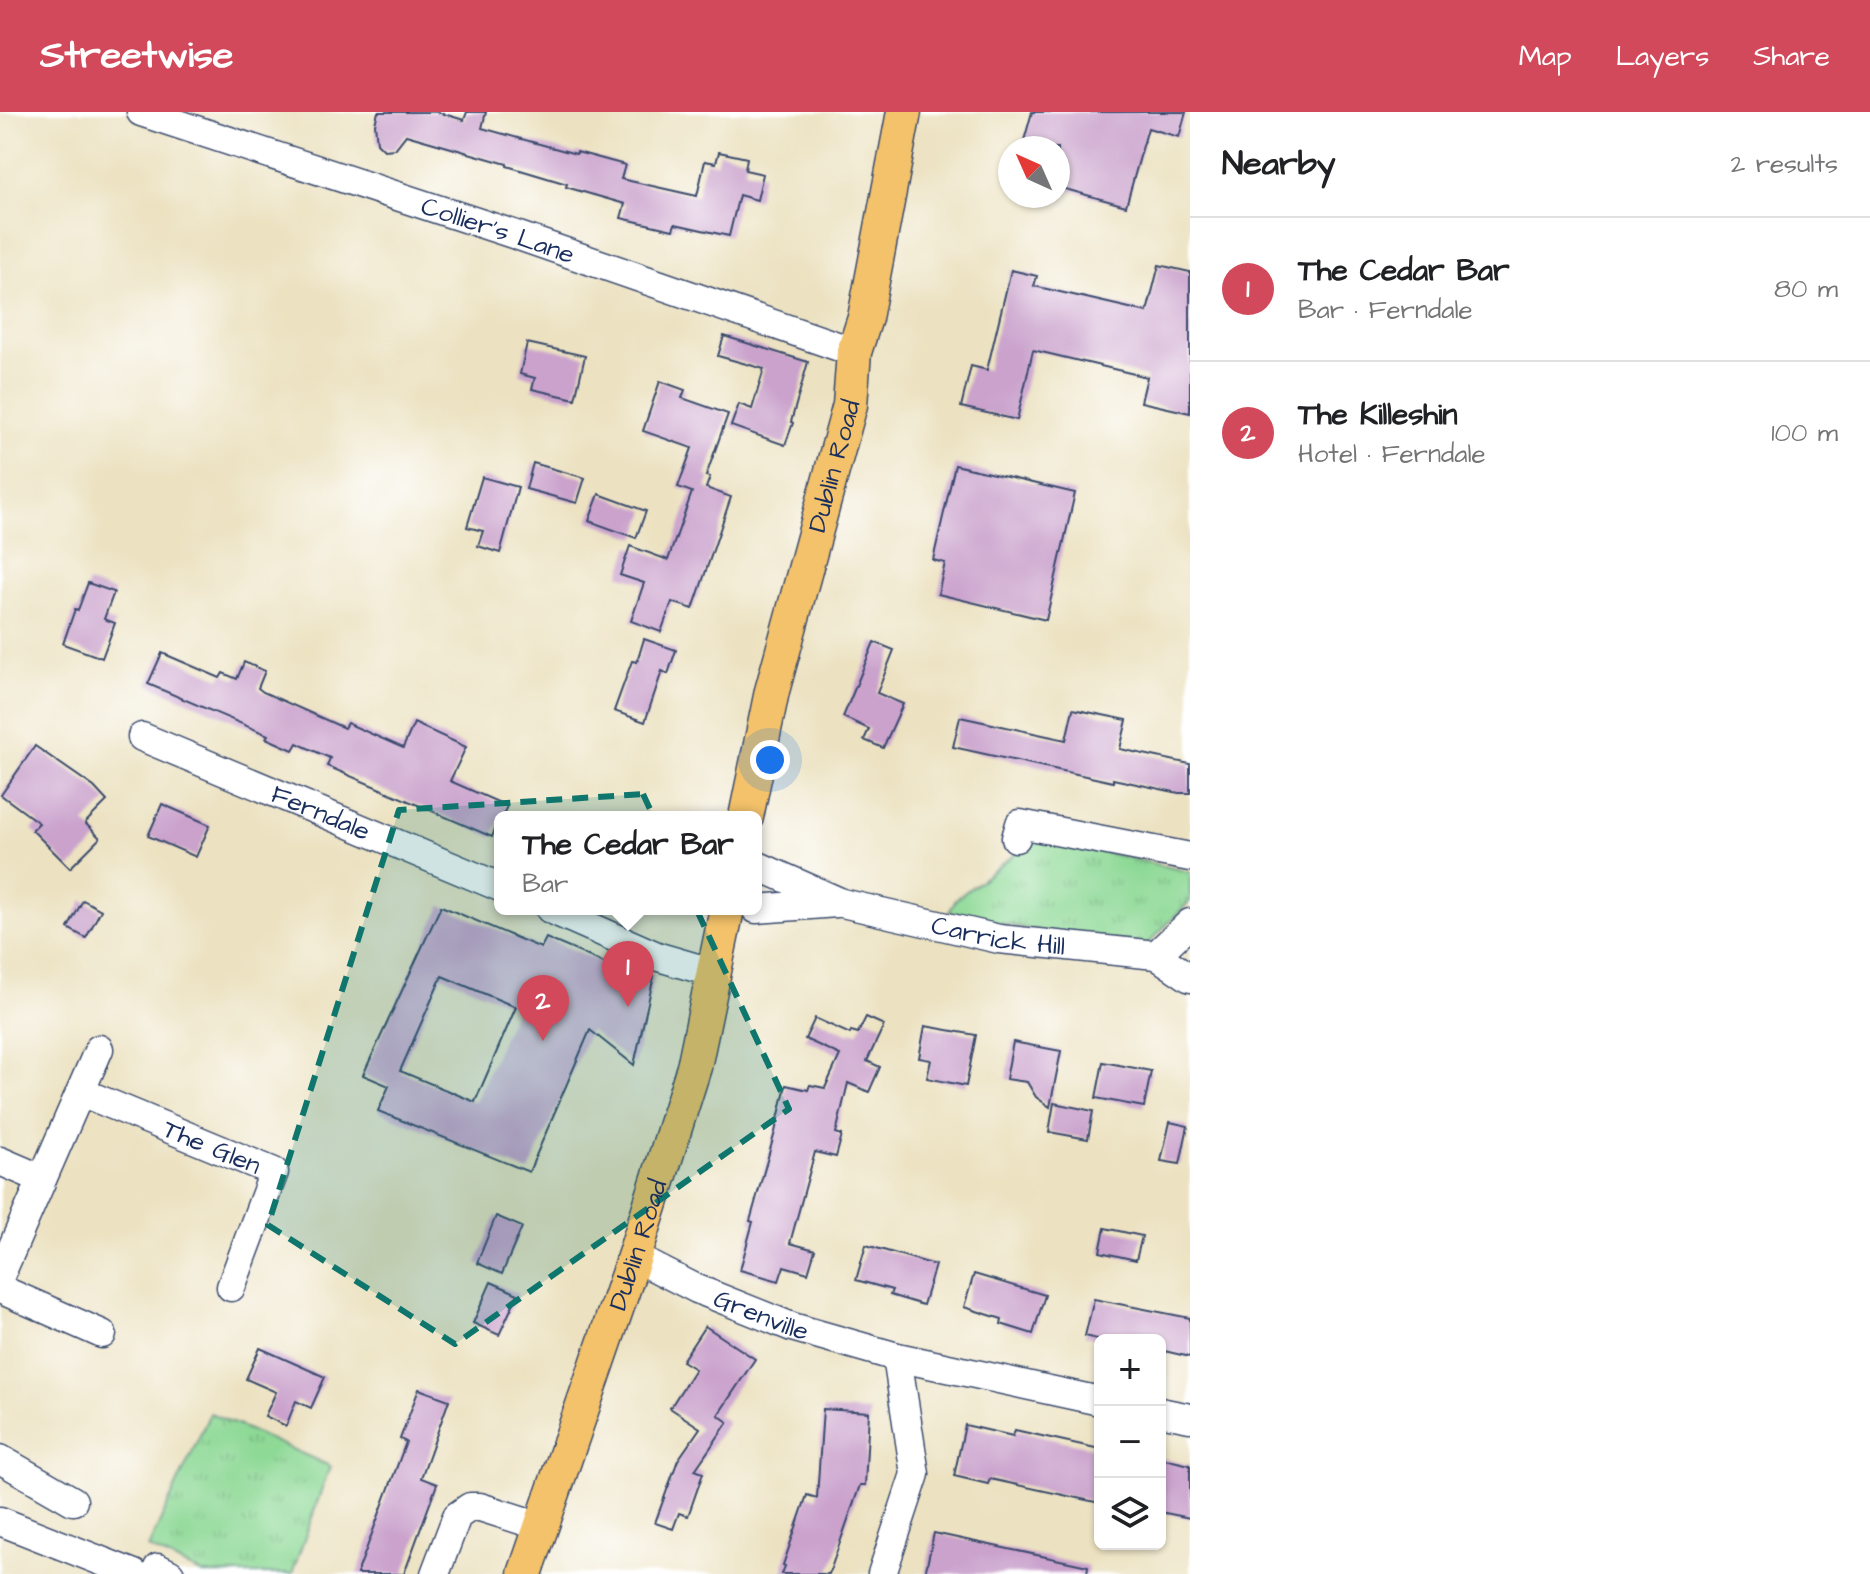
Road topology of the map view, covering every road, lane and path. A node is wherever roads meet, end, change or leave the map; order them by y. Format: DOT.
graph roads {
  1 [pos="141,112"];
  2 [pos="904,112"];
  3 [pos="854,352"];
  4 [pos="142,737"];
  5 [pos="747,811"];
  6 [pos="1016,838"];
  7 [pos="1190,857"];
  8 [pos="762,868"];
  9 [pos="494,884"];
  10 [pos="842,903"];
  11 [pos="762,909"];
  12 [pos="564,915"];
  13 [pos="739,915"];
  14 [pos="1190,923"];
  15 [pos="1156,955"];
  16 [pos="714,973"];
  17 [pos="1190,978"];
  18 [pos="99,1049"];
  19 [pos="81,1092"];
  20 [pos="0,1161"];
  21 [pos="42,1179"];
  22 [pos="634,1257"];
  23 [pos="0,1276"];
  24 [pos="231,1287"];
  25 [pos="0,1289"];
  26 [pos="102,1334"];
  27 [pos="897,1357"];
  28 [pos="1094,1400"];
  29 [pos="1166,1413"];
  30 [pos="1190,1418"];
  31 [pos="0,1459"];
  32 [pos="73,1501"];
  33 [pos="0,1521"];
  34 [pos="540,1526"];
  35 [pos="154,1572"];
  36 [pos="435,1574"];
  37 [pos="525,1574"];
  38 [pos="882,1574"];
  1 -- 3 [label="street, Collier's Lane"];
  2 -- 3 [label="main road, Dublin Road"];
  3 -- 5 [label="main road, Dublin Road"];
  4 -- 9 [label="street, Ferndale"];
  6 -- 7 [label="street"];
  8 -- 10 [label="street, Carrick Hill"];
  10 -- 11 [label="street, Carrick Hill"];
  10 -- 15 [label="street, Carrick Hill"];
  12 -- 16 [label="street"];
  13 -- 16 [label="main road, Dublin Road"];
  14 -- 15 [label="street"];
  15 -- 17 [label="street, Carrick Hill"];
  16 -- 22 [label="main road, Dublin Road"];
  18 -- 19 [label="street"];
  19 -- 21 [label="street"];
  19 -- 24 [label="street, The Glen"];
  20 -- 21 [label="street"];
  21 -- 23 [label="street"];
  22 -- 27 [label="street, Grenville"];
  22 -- 34 [label="main road, Dublin Road"];
  25 -- 26 [label="street"];
  27 -- 28 [label="street, Grenville"];
  27 -- 38 [label="street"];
  29 -- 30 [label="street"];
  31 -- 32 [label="street"];
  33 -- 35 [label="street"];
  34 -- 36 [label="street"];
  34 -- 37 [label="main road, Dublin Road"];
}
